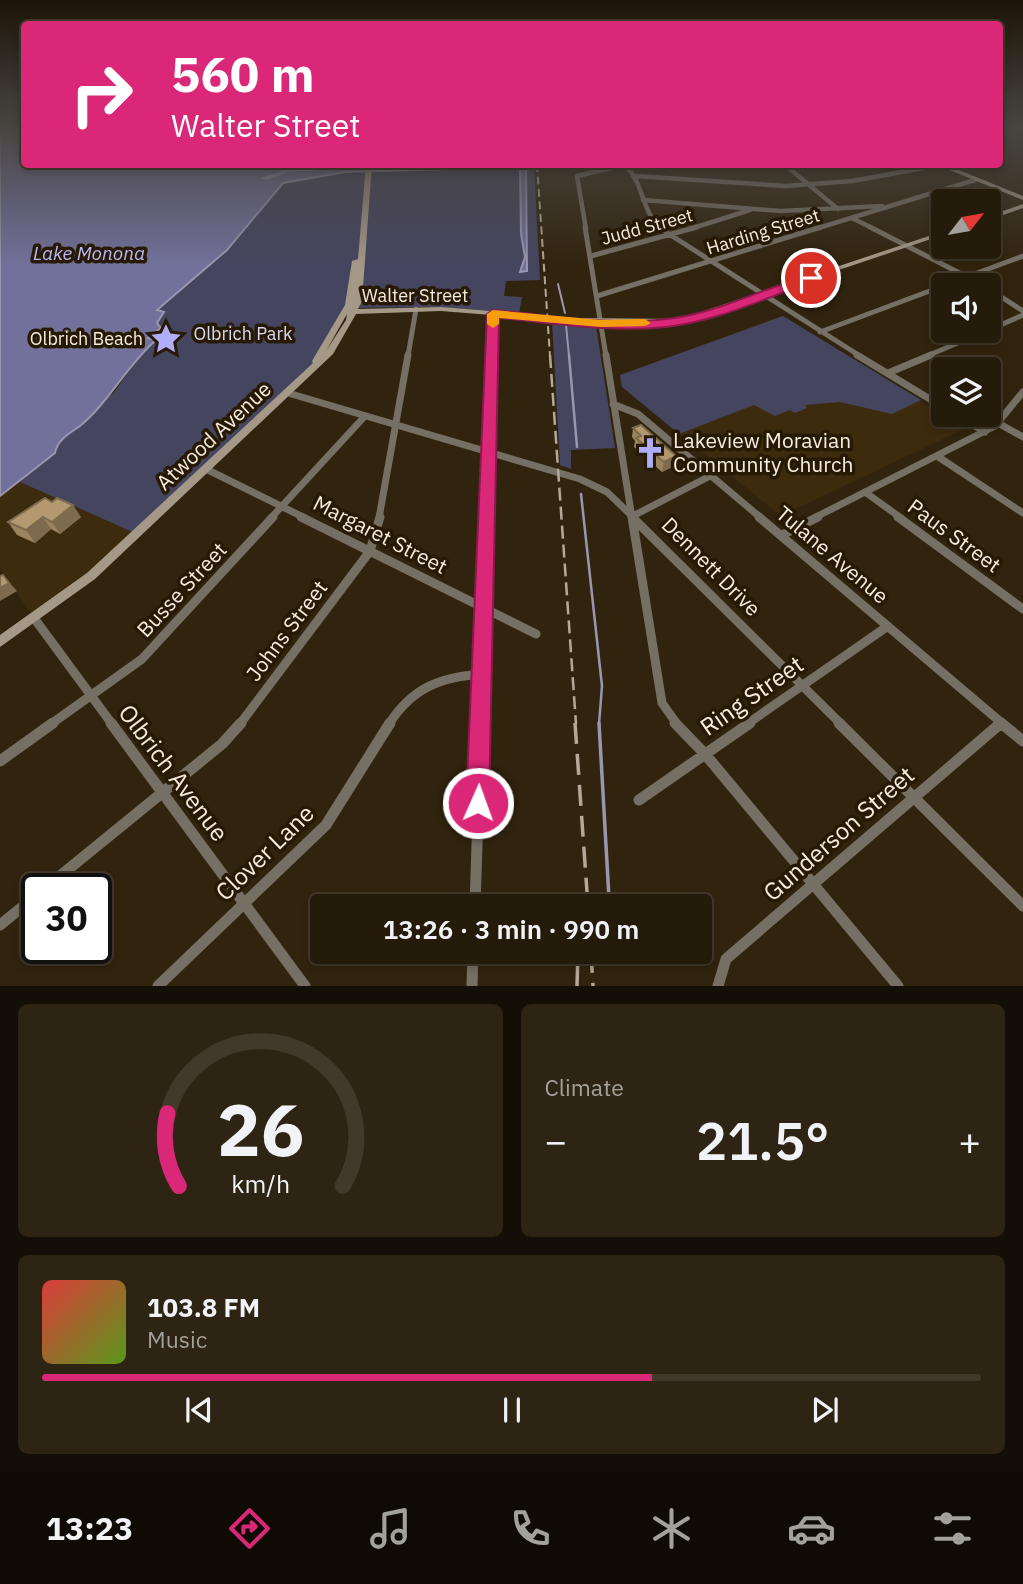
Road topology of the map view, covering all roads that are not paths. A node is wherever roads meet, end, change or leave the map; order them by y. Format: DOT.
graph roads {
  1 [pos="367,174"];
  2 [pos="579,174"];
  3 [pos="795,174"];
  4 [pos="896,174"];
  5 [pos="961,174"];
  6 [pos="636,176"];
  7 [pos="975,180"];
  8 [pos="808,185"];
  9 [pos="1023,198"];
  10 [pos="643,200"];
  11 [pos="895,206"];
  12 [pos="1023,206"];
  13 [pos="838,209"];
  14 [pos="750,210"];
  15 [pos="1001,214"];
  16 [pos="853,218"];
  17 [pos="669,235"];
  18 [pos="931,237"];
  19 [pos="905,246"];
  20 [pos="591,256"];
  21 [pos="1023,256"];
  22 [pos="710,262"];
  23 [pos="959,273"];
  24 [pos="978,273"];
  25 [pos="931,291"];
  26 [pos="761,295"];
  27 [pos="597,296"];
  28 [pos="1001,297"];
  29 [pos="416,309"];
  30 [pos="346,312"];
  31 [pos="1023,313"];
  32 [pos="493,314"];
  33 [pos="601,322"];
  34 [pos="1001,324"];
  35 [pos="820,332"];
  36 [pos="958,343"];
  37 [pos="888,373"];
  38 [pos="1023,392"];
  39 [pos="288,393"];
  40 [pos="931,400"];
  41 [pos="614,404"];
  42 [pos="365,416"];
  43 [pos="1001,418"];
  44 [pos="1001,424"];
  45 [pos="396,425"];
  46 [pos="977,427"];
  47 [pos="992,427"];
  48 [pos="985,432"];
  49 [pos="1023,437"];
  50 [pos="489,452"];
  51 [pos="937,456"];
  52 [pos="206,469"];
  53 [pos="710,476"];
  54 [pos="865,492"];
  55 [pos="283,507"];
  56 [pos="1023,513"];
  57 [pos="632,516"];
  58 [pos="782,535"];
  59 [pos="370,551"];
  60 [pos="484,607"];
  61 [pos="1023,609"];
  62 [pos="34,618"];
  63 [pos="888,626"];
  64 [pos="536,634"];
  65 [pos="0,642"];
  66 [pos="482,674"];
  67 [pos="803,686"];
  68 [pos="91,698"];
  69 [pos="1001,723"];
  70 [pos="1023,741"];
  71 [pos="705,754"];
  72 [pos="0,761"];
  73 [pos="162,793"];
  74 [pos="913,797"];
  75 [pos="639,800"];
  76 [pos="64,873"];
  77 [pos="813,884"];
  78 [pos="474,894"];
  79 [pos="243,903"];
  80 [pos="1023,906"];
  81 [pos="21,908"];
  82 [pos="0,925"];
  83 [pos="473,964"];
  84 [pos="158,985"];
  85 [pos="305,985"];
  86 [pos="472,985"];
  87 [pos="718,985"];
  88 [pos="898,985"];
  1 -- 30 [label="street, Atwood Avenue"];
  2 -- 20 [label="street"];
  3 -- 8 [label="street"];
  4 -- 8 [label="street"];
  5 -- 7 [label="street"];
  6 -- 8 [label="street"];
  6 -- 10 [label="street"];
  7 -- 9 [label="street"];
  7 -- 11 [label="street, Harding Street"];
  8 -- 13 [label="street"];
  10 -- 14 [label="street"];
  10 -- 17 [label="street"];
  11 -- 13 [label="street"];
  11 -- 16 [label="street, Harding Street"];
  12 -- 15 [label="street"];
  13 -- 14 [label="street"];
  13 -- 16 [label="street"];
  14 -- 17 [label="street, Judd Street"];
  16 -- 19 [label="street"];
  16 -- 22 [label="street, Harding Street"];
  17 -- 20 [label="street, Judd Street"];
  17 -- 22 [label="street"];
  18 -- 19 [label="street, Walter Street"];
  19 -- 23 [label="street"];
  19 -- 26 [label="street, Walter Street"];
  20 -- 27 [label="street"];
  21 -- 24 [label="street"];
  22 -- 26 [label="street"];
  22 -- 27 [label="street, Harding Street"];
  25 -- 35 [label="street"];
  26 -- 33 [label="street, Walter Street"];
  26 -- 35 [label="street"];
  27 -- 33 [label="street"];
  28 -- 31 [label="street"];
  29 -- 30 [label="street, Walter Street"];
  29 -- 32 [label="street, Walter Street"];
  29 -- 45 [label="street, Johns Street"];
  30 -- 39 [label="street, Atwood Avenue"];
  31 -- 34 [label="street"];
  32 -- 33 [label="street, Walter Street"];
  32 -- 50 [label="street"];
  33 -- 41 [label="street"];
  35 -- 37 [label="street"];
  36 -- 37 [label="street"];
  37 -- 40 [label="street"];
  38 -- 43 [label="street"];
  39 -- 42 [label="street, Dennett Drive"];
  39 -- 52 [label="street, Atwood Avenue"];
  41 -- 53 [label="street, Tulane Avenue"];
  41 -- 57 [label="street"];
  42 -- 45 [label="street, Dennett Drive"];
  42 -- 55 [label="street, Busse Street"];
  44 -- 49 [label="street"];
  45 -- 50 [label="street, Dennett Drive"];
  45 -- 59 [label="street, Johns Street"];
  46 -- 48 [label="street"];
  47 -- 48 [label="street"];
  48 -- 51 [label="street"];
  50 -- 57 [label="street, Dennett Drive"];
  50 -- 60 [label="street"];
  51 -- 54 [label="street"];
  51 -- 56 [label="street"];
  52 -- 55 [label="street, Margaret Street"];
  52 -- 62 [label="street, Atwood Avenue"];
  53 -- 57 [label="street"];
  53 -- 58 [label="street, Tulane Avenue"];
  54 -- 58 [label="street"];
  54 -- 61 [label="street, Paus Street"];
  55 -- 59 [label="street, Margaret Street"];
  55 -- 68 [label="street, Busse Street"];
  57 -- 67 [label="street, Dennett Drive"];
  57 -- 71 [label="street"];
  58 -- 63 [label="street, Tulane Avenue"];
  59 -- 60 [label="street, Margaret Street"];
  59 -- 73 [label="street, Johns Street"];
  60 -- 64 [label="street, Margaret Street"];
  60 -- 66 [label="street"];
  62 -- 65 [label="street, Atwood Avenue"];
  62 -- 68 [label="street, Olbrich Avenue"];
  63 -- 67 [label="street, Ring Street"];
  63 -- 69 [label="street, Tulane Avenue"];
  66 -- 78 [label="street"];
  66 -- 79 [label="street, Clover Lane"];
  67 -- 71 [label="street, Ring Street"];
  67 -- 74 [label="street, Dennett Drive"];
  68 -- 72 [label="street, Busse Street"];
  68 -- 73 [label="street, Olbrich Avenue"];
  69 -- 70 [label="street, Tulane Avenue"];
  69 -- 74 [label="street, Gunderson Street"];
  71 -- 75 [label="street, Ring Street"];
  71 -- 77 [label="street"];
  73 -- 76 [label="street, Johns Street"];
  73 -- 79 [label="street, Olbrich Avenue"];
  74 -- 77 [label="street, Gunderson Street"];
  74 -- 80 [label="street, Dennett Drive"];
  77 -- 87 [label="street, Gunderson Street"];
  77 -- 88 [label="street"];
  79 -- 84 [label="street, Clover Lane"];
  79 -- 85 [label="street, Olbrich Avenue"];
  81 -- 82 [label="street"];
  83 -- 86 [label="street"];
}
